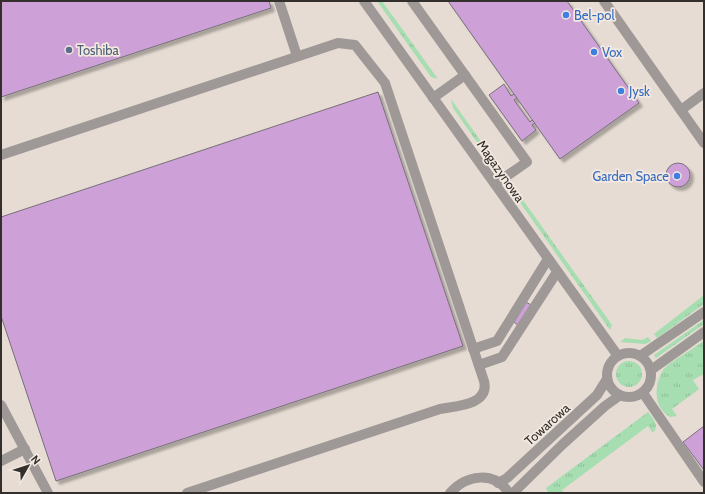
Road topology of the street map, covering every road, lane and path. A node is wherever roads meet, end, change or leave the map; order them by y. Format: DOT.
graph roads {
  1 [pos="279,1"];
  2 [pos="364,1"];
  3 [pos="412,1"];
  4 [pos="604,1"];
  5 [pos="297,56"];
  6 [pos="465,75"];
  7 [pos="704,93"];
  8 [pos="433,98"];
  9 [pos="681,110"];
  10 [pos="704,143"];
  11 [pos="1,155"];
  12 [pos="495,184"];
  13 [pos="548,259"];
  14 [pos="557,272"];
  15 [pos="704,312"];
  16 [pos="704,332"];
  17 [pos="473,349"];
  18 [pos="618,356"];
  19 [pos="640,356"];
  20 [pos="479,365"];
  21 [pos="650,370"];
  22 [pos="607,379"];
  23 [pos="643,393"];
  24 [pos="619,396"];
  25 [pos="1,405"];
  26 [pos="25,449"];
  27 [pos="1,461"];
  28 [pos="704,482"];
  29 [pos="498,483"];
  30 [pos="48,493"];
  31 [pos="187,493"];
  32 [pos="450,493"];
  33 [pos="509,493"];
  34 [pos="514,493"];
  1 -- 5 [label="street"];
  2 -- 8 [label="street, Magazynowa"];
  3 -- 6 [label="street"];
  4 -- 9 [label="street"];
  5 -- 11 [label="street"];
  5 -- 17 [label="street"];
  6 -- 8 [label="street"];
  6 -- 12 [label="street"];
  7 -- 9 [label="street"];
  8 -- 12 [label="street, Magazynowa"];
  9 -- 10 [label="street"];
  12 -- 13 [label="street, Magazynowa"];
  13 -- 14 [label="street, Magazynowa"];
  13 -- 17 [label="street"];
  14 -- 18 [label="street, Magazynowa"];
  14 -- 20 [label="street"];
  15 -- 19 [label="street"];
  16 -- 21 [label="street"];
  17 -- 20 [label="street"];
  18 -- 19 [label="street"];
  18 -- 22 [label="street"];
  19 -- 21 [label="street"];
  20 -- 31 [label="street"];
  21 -- 23 [label="street"];
  22 -- 24 [label="street"];
  22 -- 29 [label="street, Towarowa"];
  23 -- 24 [label="street"];
  23 -- 28 [label="street"];
  24 -- 34 [label="street, Towarowa"];
  25 -- 26 [label="street"];
  26 -- 27 [label="street"];
  26 -- 30 [label="street"];
  29 -- 32 [label="street"];
  29 -- 33 [label="street"];
}
